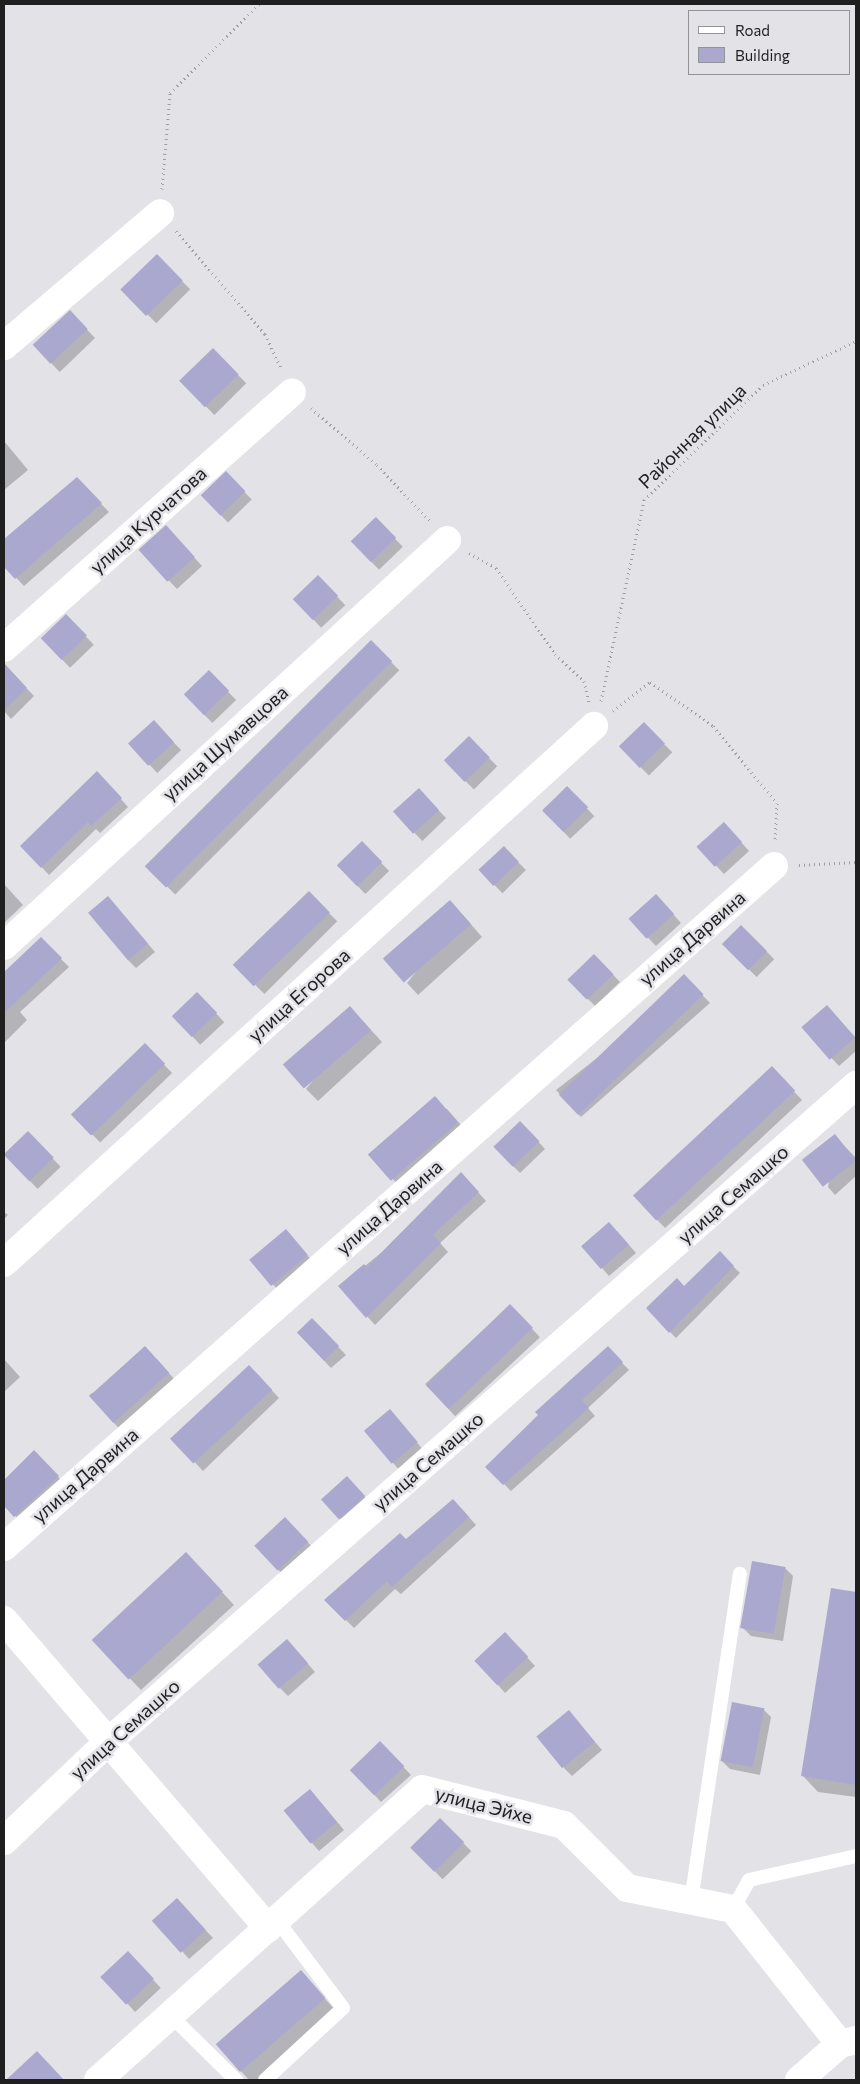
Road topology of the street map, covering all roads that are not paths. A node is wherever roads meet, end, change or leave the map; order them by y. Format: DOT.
graph roads {
  1 [pos="160,213"];
  2 [pos="4,346"];
  3 [pos="292,392"];
  4 [pos="447,540"];
  5 [pos="4,648"];
  6 [pos="594,726"];
  7 [pos="774,866"];
  8 [pos="4,946"];
  9 [pos="856,1085"];
  10 [pos="4,1263"];
  11 [pos="4,1547"];
  12 [pos="740,1574"];
  13 [pos="4,1620"];
  14 [pos="108,1742"];
  15 [pos="4,1840"];
  16 [pos="856,1856"];
  17 [pos="691,1901"];
  18 [pos="733,1909"];
  19 [pos="272,1924"];
  20 [pos="170,2015"];
  21 [pos="848,2042"];
  22 [pos="98,2080"];
  23 [pos="236,2080"];
  24 [pos="265,2080"];
  25 [pos="800,2080"];
  1 -- 2 [label="street"];
  3 -- 5 [label="street, улица Курчатова"];
  4 -- 8 [label="street, улица Шумавцова"];
  6 -- 10 [label="street, улица Егорова"];
  7 -- 11 [label="street, улица Дарвина"];
  9 -- 14 [label="street, улица Семашко"];
  12 -- 17 [label="lane"];
  13 -- 14 [label="street"];
  14 -- 15 [label="street, улица Семашко"];
  14 -- 19 [label="street"];
  16 -- 18 [label="lane"];
  17 -- 18 [label="street, улица Эйхе"];
  17 -- 19 [label="street, улица Эйхе"];
  18 -- 21 [label="street"];
  19 -- 20 [label="street, улица Эйхе"];
  19 -- 24 [label="lane"];
  20 -- 22 [label="street, улица Эйхе"];
  20 -- 23 [label="lane"];
  21 -- 25 [label="street"];
}
